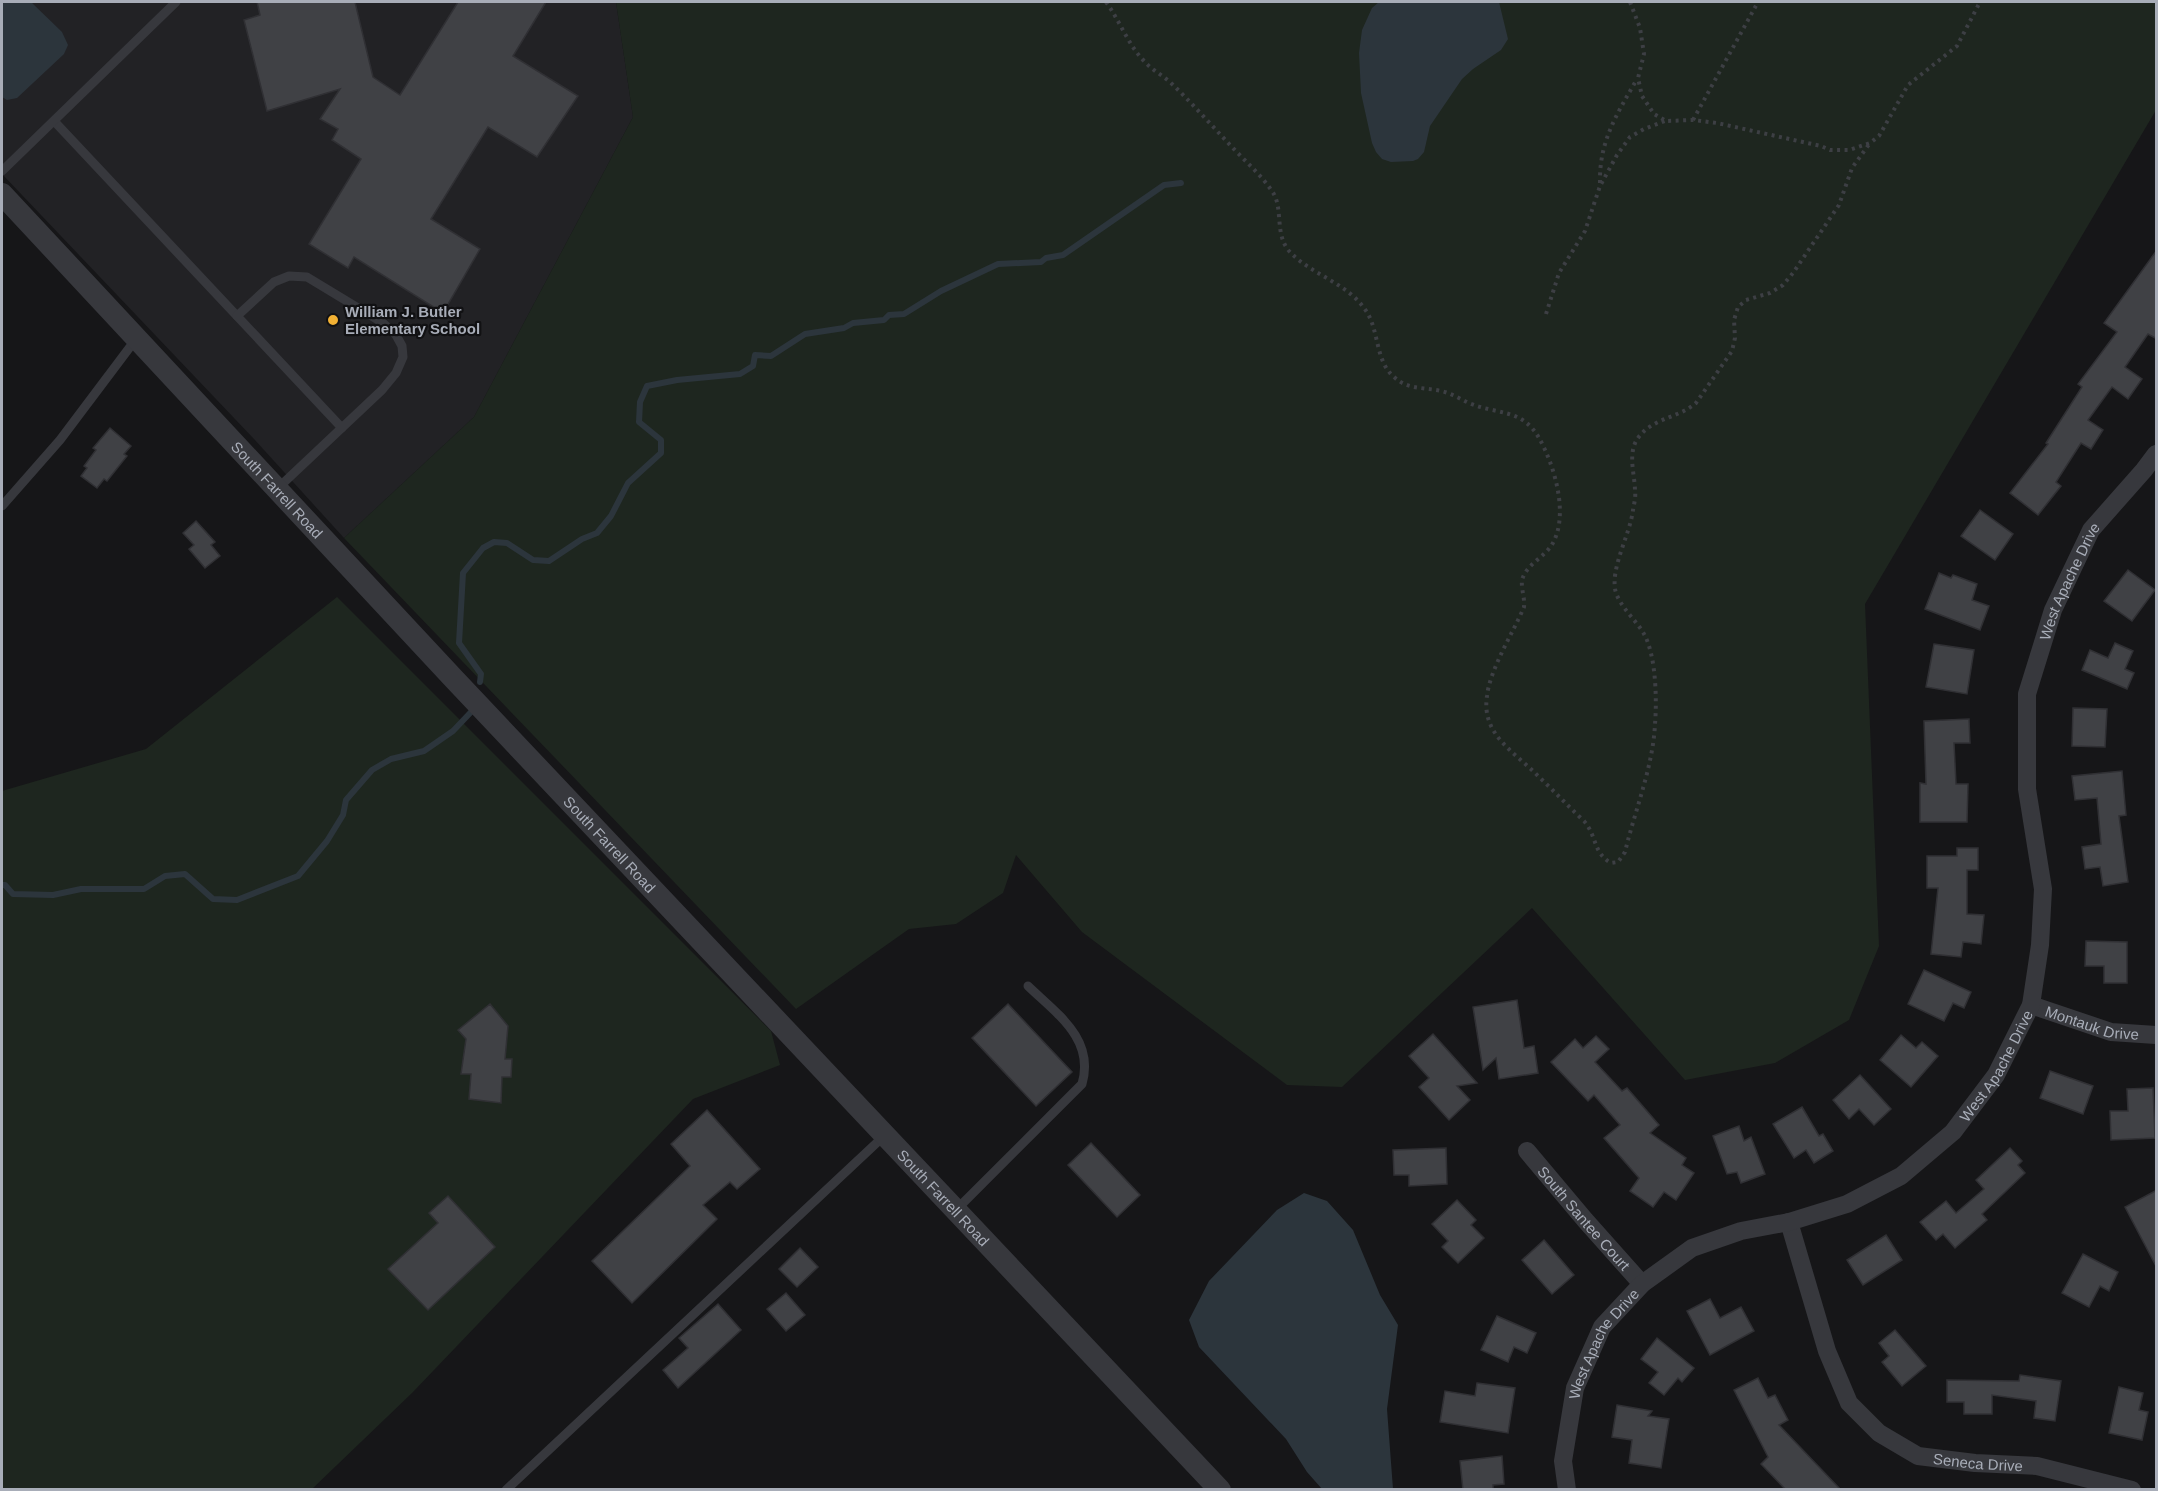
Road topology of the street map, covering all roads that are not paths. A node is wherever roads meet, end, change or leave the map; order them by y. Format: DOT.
graph roads {
  1 [pos="176,2"];
  2 [pos="54,121"];
  3 [pos="2,171"];
  4 [pos="2,194"];
  5 [pos="237,316"];
  6 [pos="136,339"];
  7 [pos="342,428"];
  8 [pos="2157,454"];
  9 [pos="276,489"];
  10 [pos="2,506"];
  11 [pos="1028,987"];
  12 [pos="2031,1005"];
  13 [pos="2157,1035"];
  14 [pos="886,1134"];
  15 [pos="1527,1151"];
  16 [pos="956,1210"];
  17 [pos="1789,1222"];
  18 [pos="1642,1284"];
  19 [pos="506,1490"];
  20 [pos="1220,1490"];
  21 [pos="1568,1490"];
  22 [pos="2132,1490"];
  1 -- 2 [label="lane"];
  2 -- 3 [label="lane"];
  2 -- 5 [label="lane"];
  4 -- 6 [label="street, South Farrell Road"];
  5 -- 7 [label="lane"];
  5 -- 7 [label="lane"];
  6 -- 9 [label="street, South Farrell Road"];
  6 -- 10 [label="lane"];
  7 -- 9 [label="lane"];
  8 -- 12 [label="street, West Apache Drive"];
  9 -- 14 [label="street, South Farrell Road"];
  11 -- 16 [label="lane"];
  12 -- 13 [label="street, Montauk Drive"];
  12 -- 17 [label="street, West Apache Drive"];
  14 -- 16 [label="street, South Farrell Road"];
  14 -- 19 [label="lane"];
  15 -- 18 [label="street, South Santee Court"];
  16 -- 20 [label="street, South Farrell Road"];
  17 -- 18 [label="street, West Apache Drive"];
  17 -- 22 [label="street, Seneca Drive"];
  18 -- 21 [label="street, West Apache Drive"];
}
